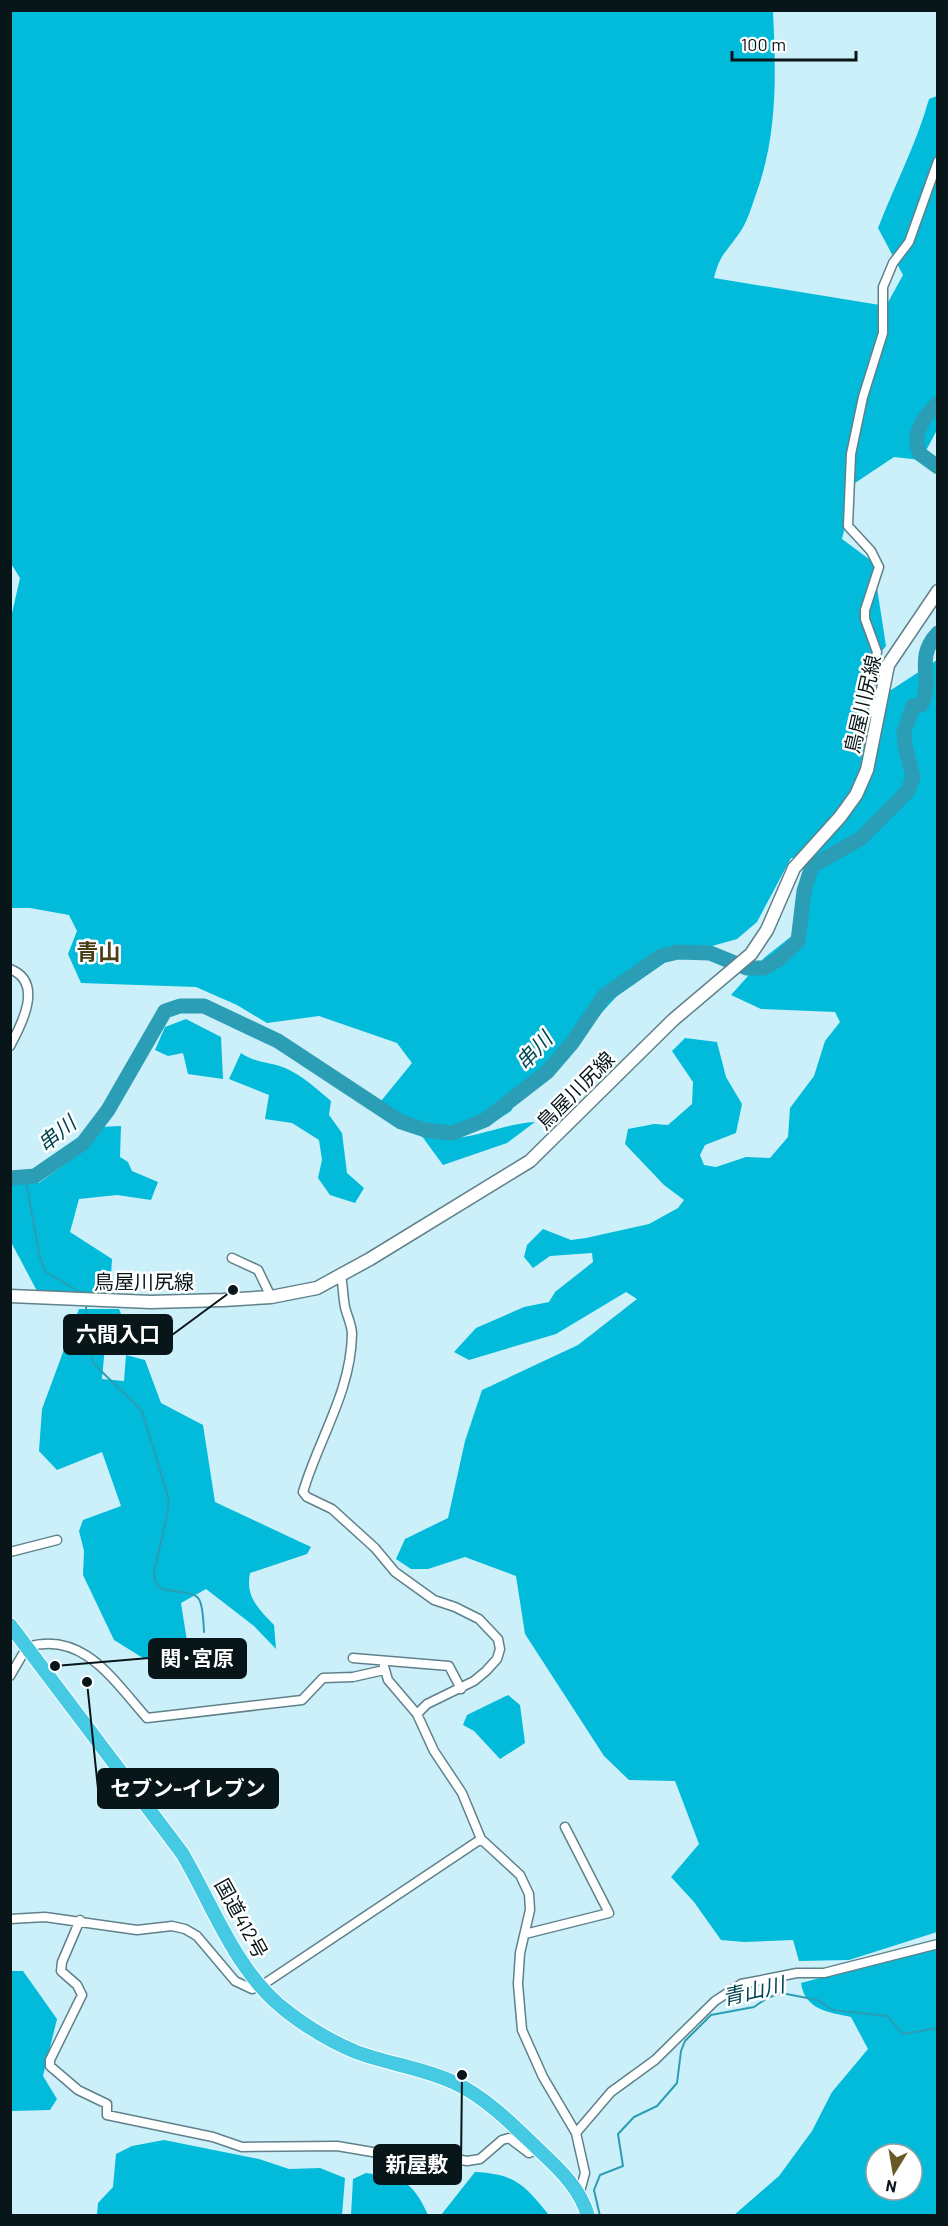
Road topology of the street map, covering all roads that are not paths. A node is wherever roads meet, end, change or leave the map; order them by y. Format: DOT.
graph roads {
  1 [pos="938,161"];
  2 [pos="938,591"];
  3 [pos="876,717"];
  4 [pos="10,969"];
  5 [pos="10,1046"];
  6 [pos="232,1258"];
  7 [pos="341,1275"];
  8 [pos="10,1296"];
  9 [pos="271,1297"];
  10 [pos="57,1540"];
  11 [pos="10,1551"];
  12 [pos="10,1625"];
  13 [pos="27,1647"];
  14 [pos="353,1658"];
  15 [pos="384,1666"];
  16 [pos="10,1676"];
  17 [pos="460,1689"];
  18 [pos="417,1714"];
  19 [pos="565,1827"];
  20 [pos="481,1839"];
  21 [pos="10,1919"];
  22 [pos="80,1920"];
  23 [pos="525,1934"];
  24 [pos="938,1944"];
  25 [pos="261,1986"];
  26 [pos="576,2133"];
  27 [pos="538,2149"];
  28 [pos="579,2195"];
  29 [pos="588,2216"];
  1 -- 3 [label="street"];
  2 -- 3 [label="main road, 鳥屋川尻線"];
  3 -- 7 [label="main road, 鳥屋川尻線"];
  4 -- 5 [label="street"];
  6 -- 9 [label="street"];
  7 -- 9 [label="main road, 鳥屋川尻線"];
  7 -- 17 [label="street"];
  8 -- 9 [label="main road, 鳥屋川尻線"];
  10 -- 11 [label="street"];
  12 -- 13 [label="highway, 国道412号"];
  13 -- 15 [label="street"];
  13 -- 16 [label="street"];
  13 -- 25 [label="highway, 国道412号"];
  14 -- 15 [label="street"];
  15 -- 17 [label="street"];
  15 -- 18 [label="street"];
  17 -- 18 [label="street"];
  18 -- 20 [label="street"];
  19 -- 23 [label="street"];
  20 -- 23 [label="street"];
  20 -- 25 [label="street"];
  21 -- 22 [label="street"];
  22 -- 25 [label="street"];
  22 -- 27 [label="street"];
  23 -- 26 [label="street"];
  24 -- 26 [label="street"];
  25 -- 27 [label="highway, 国道412号"];
  26 -- 28 [label="street"];
  27 -- 28 [label="highway, 国道412号"];
  28 -- 29 [label="highway, 国道412号"];
}
